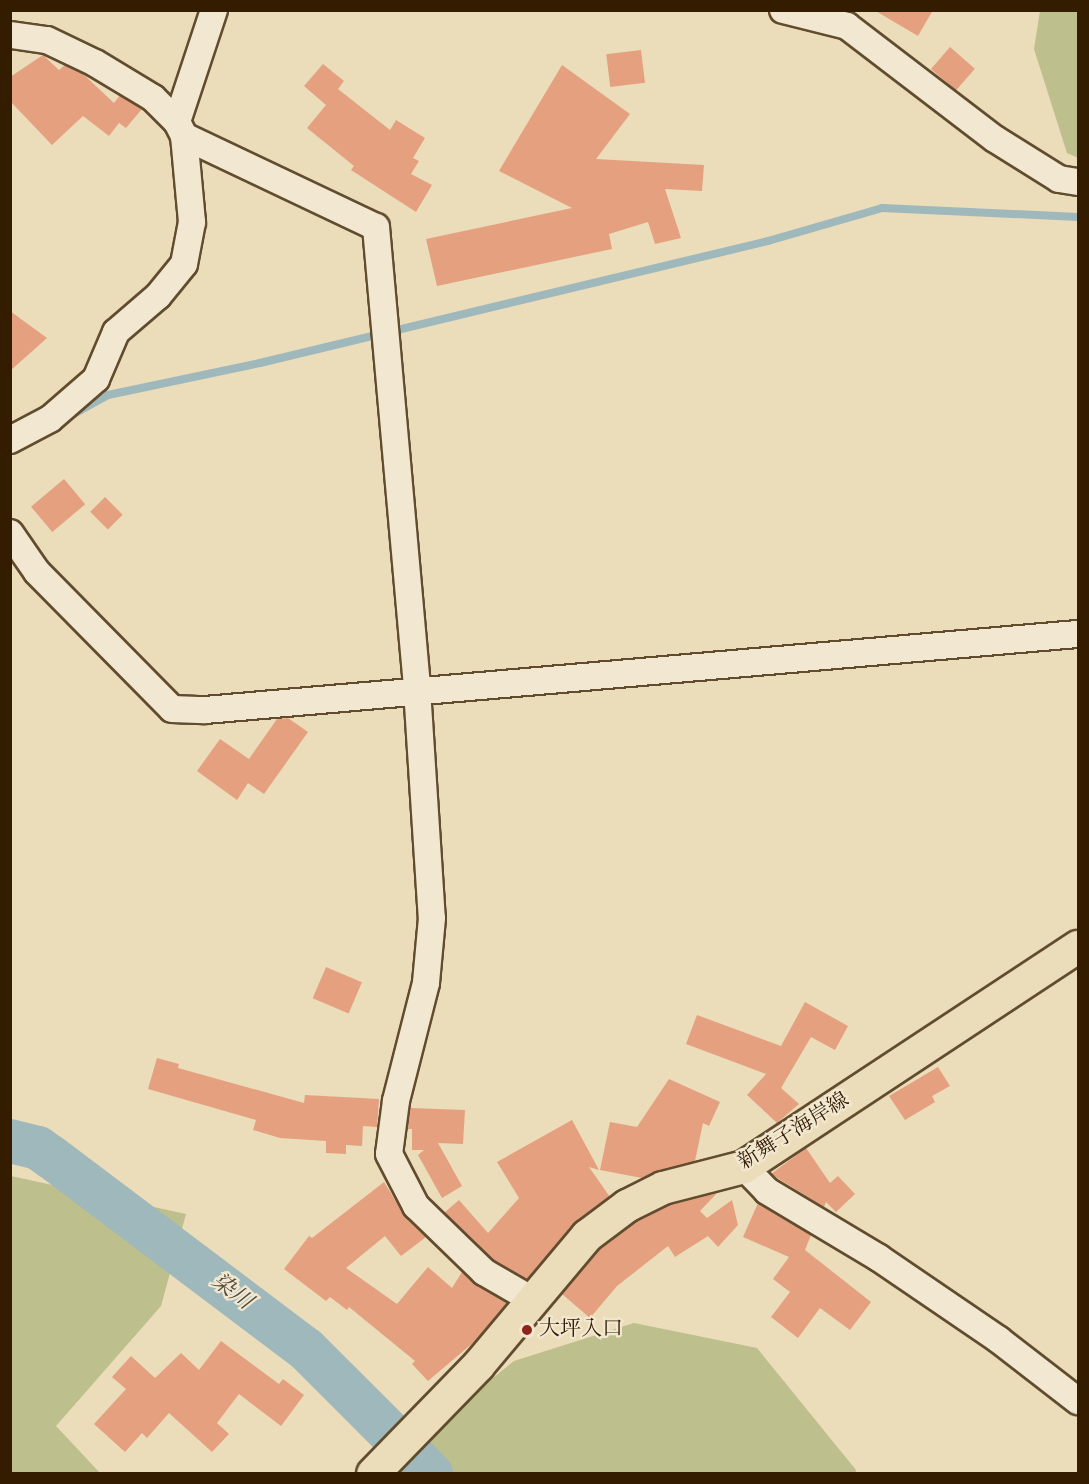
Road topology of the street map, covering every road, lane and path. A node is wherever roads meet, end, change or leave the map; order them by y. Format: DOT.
graph roads {
  1 [pos="214,10"];
  2 [pos="783,10"];
  3 [pos="11,35"];
  4 [pos="180,129"];
  5 [pos="1078,182"];
  6 [pos="10,440"];
  7 [pos="10,533"];
  8 [pos="1078,634"];
  9 [pos="417,689"];
  10 [pos="1078,947"];
  11 [pos="744,1167"];
  12 [pos="534,1301"];
  13 [pos="1078,1401"];
  14 [pos="376,1469"];
  1 -- 4 [label="street"];
  2 -- 5 [label="street"];
  3 -- 4 [label="street"];
  4 -- 6 [label="street"];
  4 -- 9 [label="street"];
  7 -- 9 [label="street"];
  8 -- 9 [label="street"];
  9 -- 12 [label="street"];
  10 -- 11 [label="main road, 新舞子海岸線"];
  11 -- 12 [label="main road, 新舞子海岸線"];
  11 -- 13 [label="street"];
  12 -- 14 [label="main road, 新舞子海岸線"];
}
